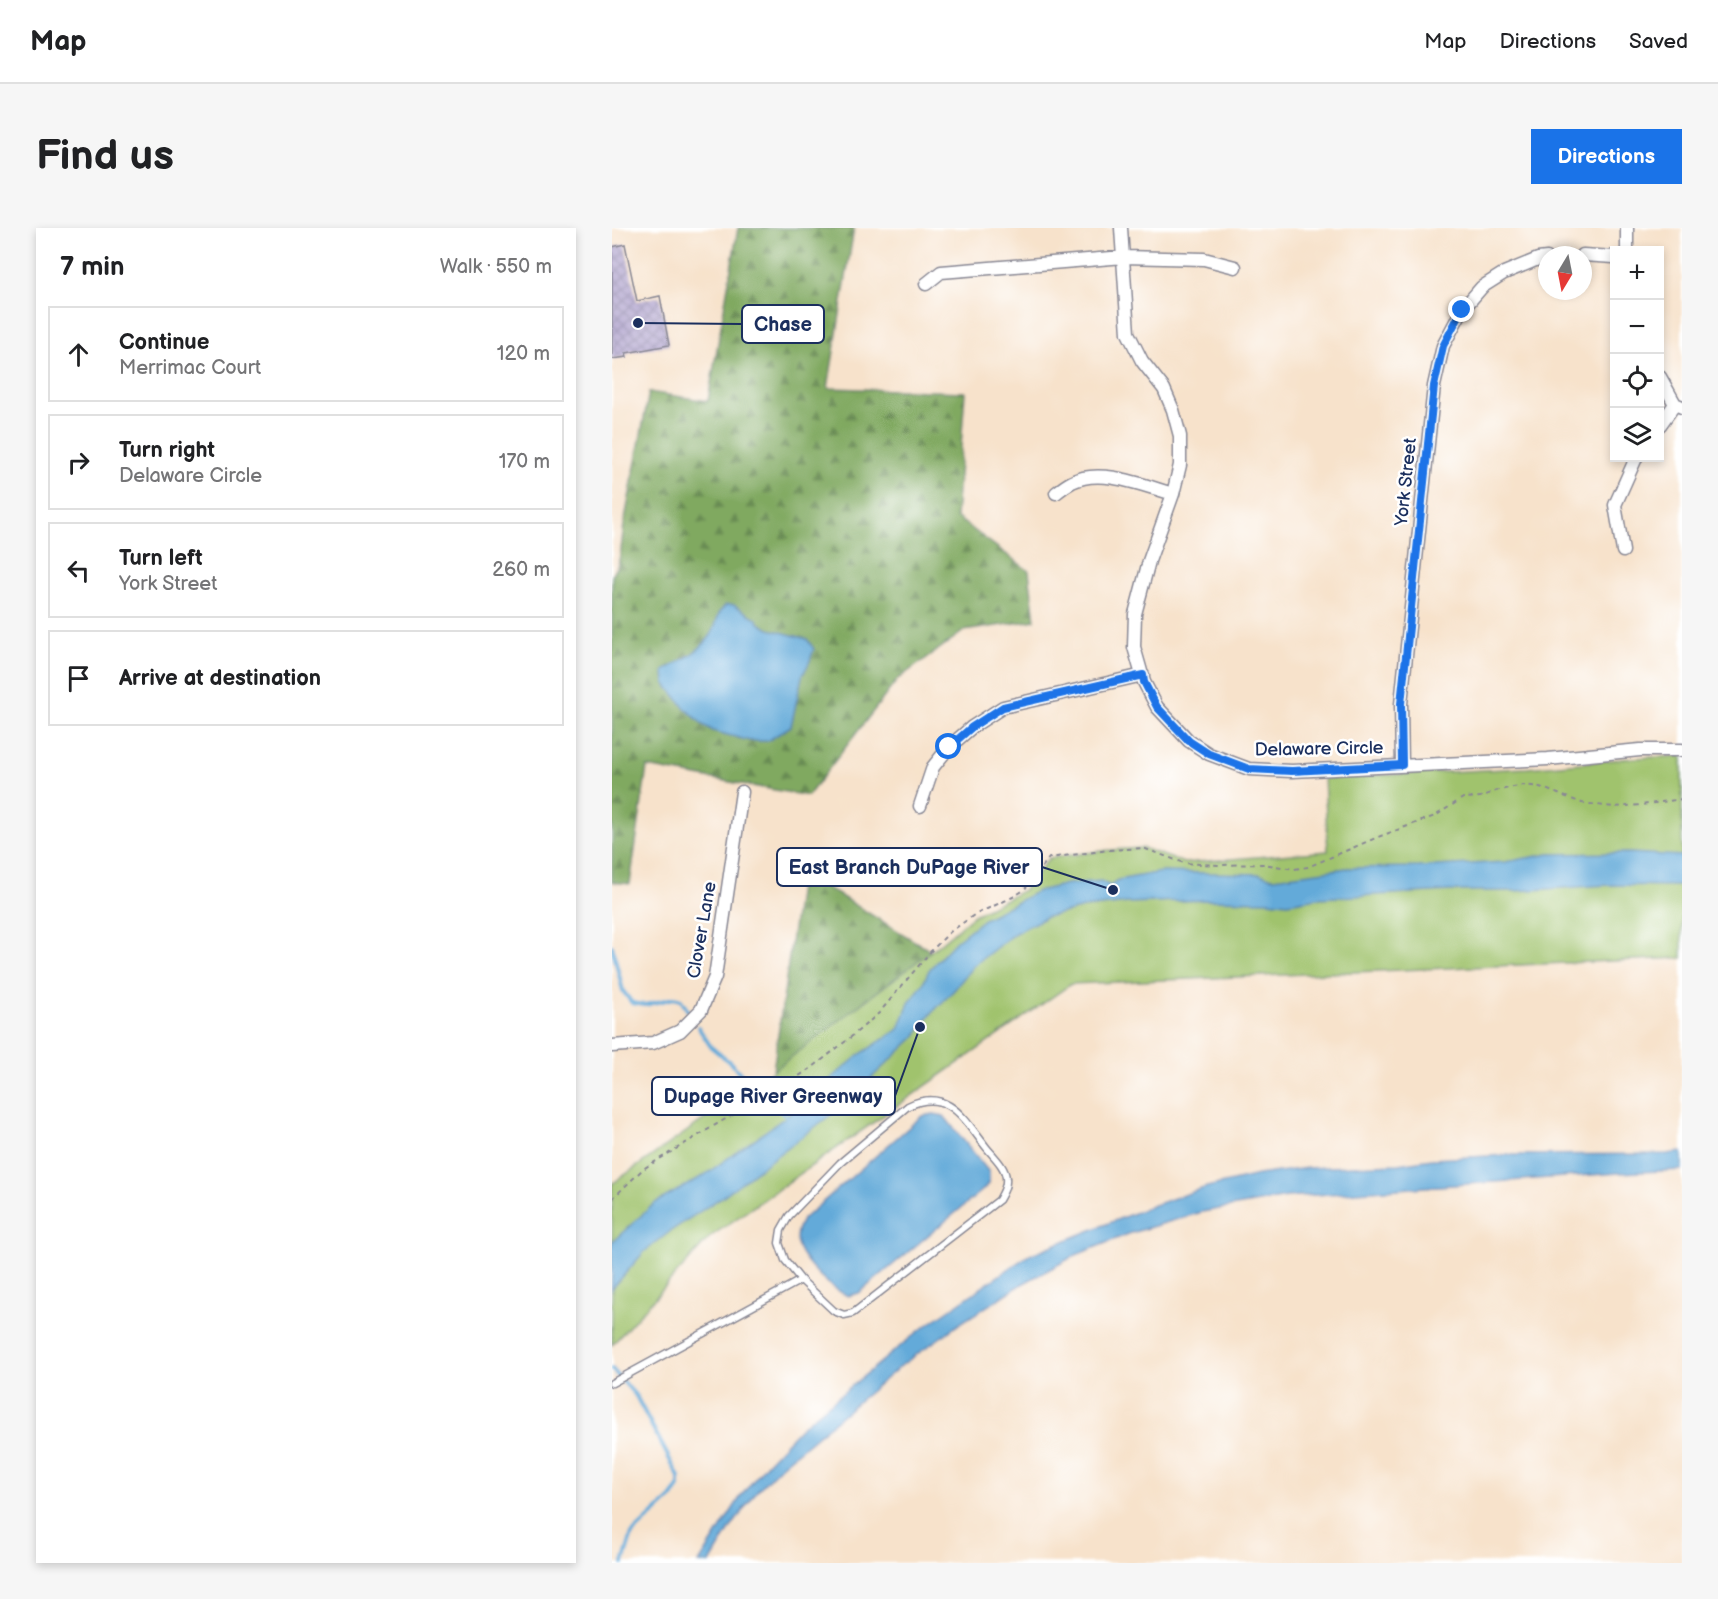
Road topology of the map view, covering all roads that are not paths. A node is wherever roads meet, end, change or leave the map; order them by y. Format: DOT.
graph roads {
  1 [pos="1121,228"];
  2 [pos="1627,228"];
  3 [pos="1627,246"];
  4 [pos="1592,256"];
  5 [pos="1124,257"];
  6 [pos="1610,257"];
  7 [pos="1538,259"];
  8 [pos="1235,267"];
  9 [pos="926,284"];
  10 [pos="1664,384"];
  11 [pos="1678,405"];
  12 [pos="1664,420"];
  13 [pos="1634,462"];
  14 [pos="1056,493"];
  15 [pos="1173,494"];
  16 [pos="1623,552"];
  17 [pos="1143,675"];
  18 [pos="1682,750"];
  19 [pos="1402,765"];
  20 [pos="742,792"];
  21 [pos="920,806"];
  22 [pos="612,1047"];
  23 [pos="801,1280"];
  24 [pos="612,1383"];
  1 -- 5 [label="street, Delaware Circle"];
  2 -- 3 [label="street"];
  4 -- 6 [label="street"];
  5 -- 8 [label="street"];
  5 -- 9 [label="street"];
  5 -- 15 [label="street, Delaware Circle"];
  7 -- 19 [label="street, York Street"];
  10 -- 11 [label="street"];
  11 -- 12 [label="street"];
  13 -- 16 [label="street"];
  14 -- 15 [label="street"];
  15 -- 17 [label="street, Delaware Circle"];
  17 -- 19 [label="street, Delaware Circle"];
  17 -- 21 [label="street"];
  18 -- 19 [label="street, Delaware Circle"];
  20 -- 22 [label="street, Clover Lane"];
  23 -- 23 [label="lane"];
  23 -- 24 [label="lane"];
}
